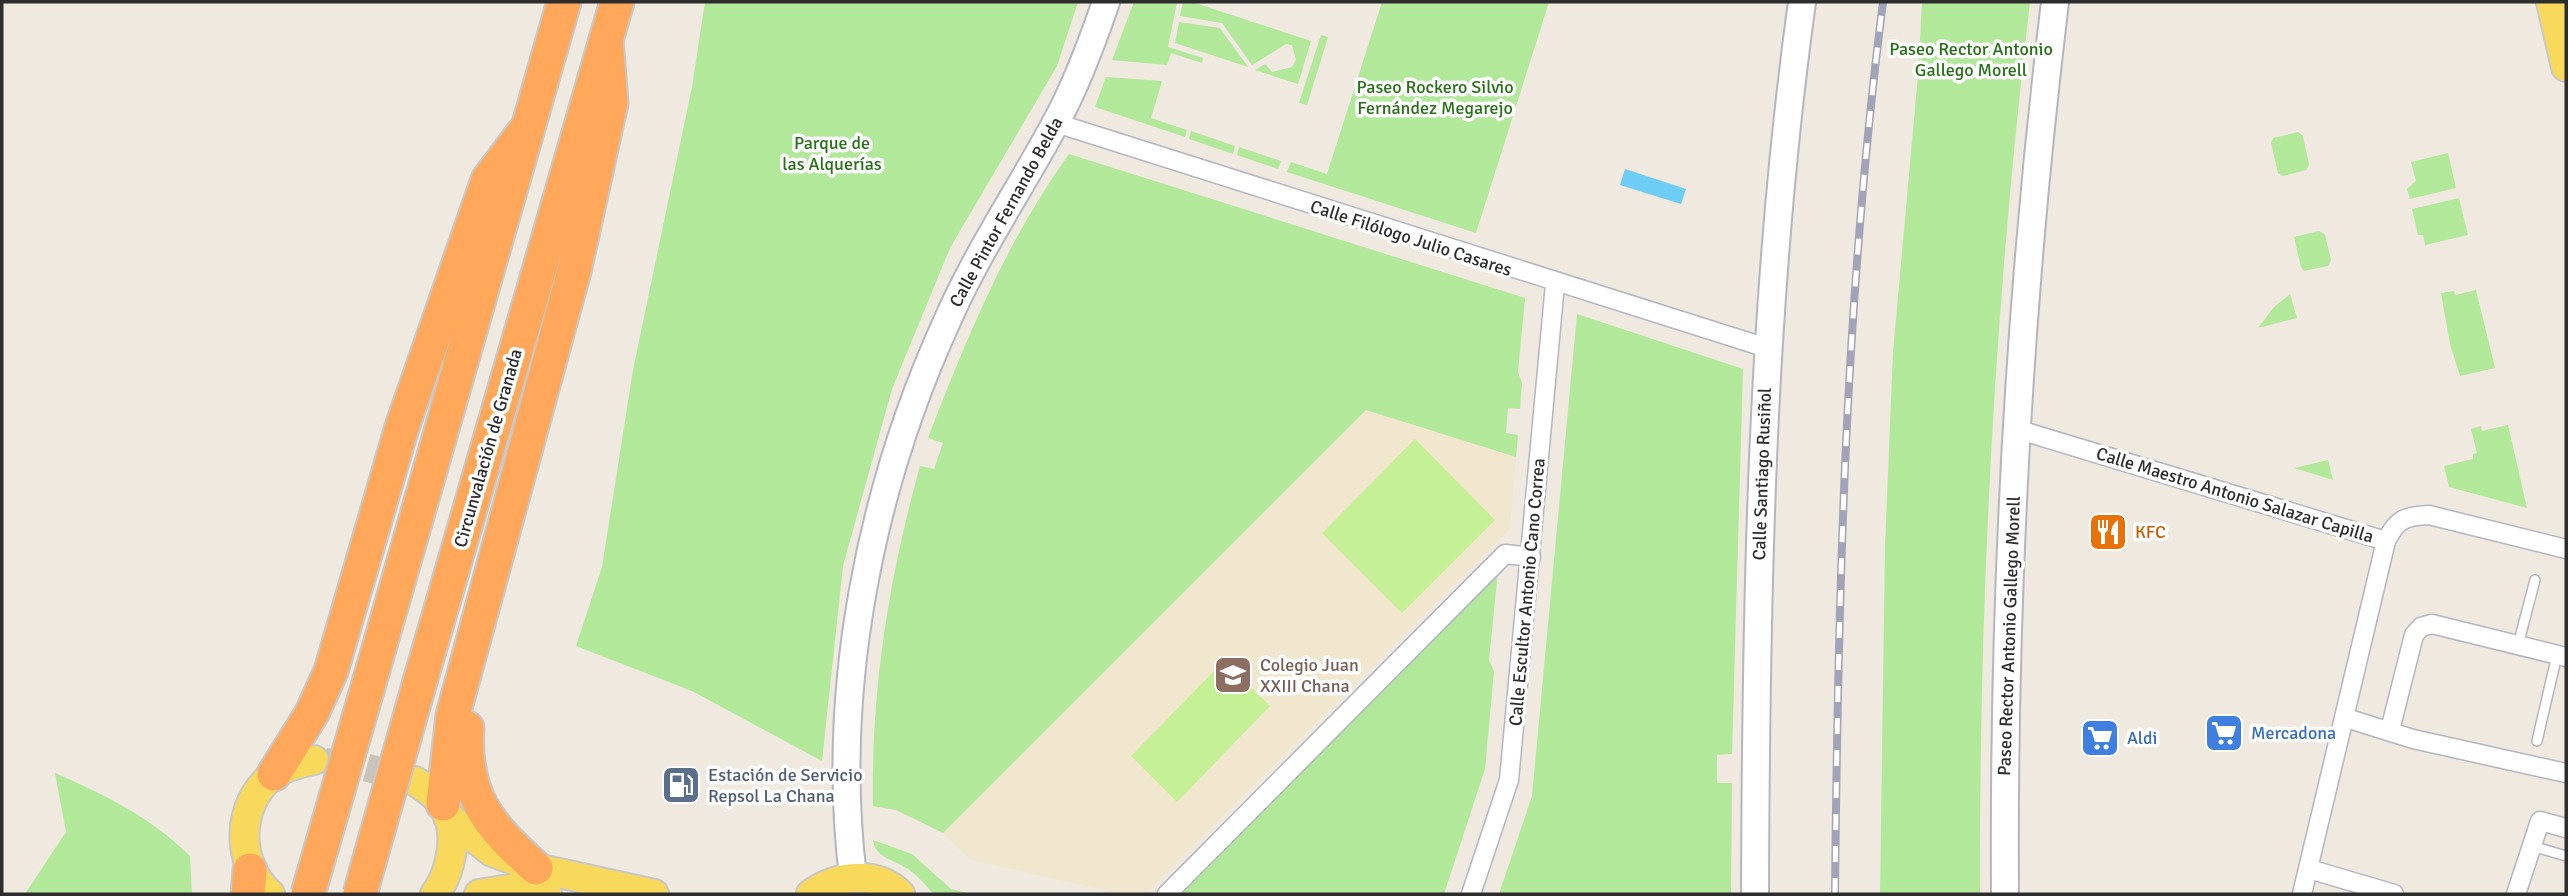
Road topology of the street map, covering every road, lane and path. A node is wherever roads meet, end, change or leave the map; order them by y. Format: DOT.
graph roads {
  1 [pos="564,2"];
  2 [pos="617,2"];
  3 [pos="1106,2"];
  4 [pos="1802,2"];
  5 [pos="1818,2"];
  6 [pos="2055,2"];
  7 [pos="2551,2"];
  8 [pos="606,40"];
  9 [pos="1795,55"];
  10 [pos="2566,67"];
  11 [pos="1056,123"];
  12 [pos="527,128"];
  13 [pos="1555,284"];
  14 [pos="1768,348"];
  15 [pos="2016,429"];
  16 [pos="2386,541"];
  17 [pos="2566,549"];
  18 [pos="1531,557"];
  19 [pos="2535,580"];
  20 [pos="474,635"];
  21 [pos="2518,645"];
  22 [pos="2561,656"];
  23 [pos="2346,718"];
  24 [pos="2390,730"];
  25 [pos="2538,741"];
  26 [pos="314,760"];
  27 [pos="2566,773"];
  28 [pos="274,774"];
  29 [pos="415,782"];
  30 [pos="446,811"];
  31 [pos="2566,828"];
  32 [pos="2532,846"];
  33 [pos="2566,856"];
  34 [pos="2309,869"];
  35 [pos="853,877"];
  36 [pos="541,881"];
  37 [pos="256,886"];
  38 [pos="308,894"];
  39 [pos="360,894"];
  40 [pos="435,894"];
  41 [pos="480,894"];
  42 [pos="654,894"];
  43 [pos="811,894"];
  44 [pos="900,894"];
  45 [pos="1167,894"];
  46 [pos="1471,894"];
  47 [pos="1755,894"];
  48 [pos="2005,894"];
  49 [pos="2302,894"];
  50 [pos="2394,894"];
  51 [pos="2516,894"];
  1 -- 12 [label="highway"];
  2 -- 8 [label="highway, Circunvalación de Granada"];
  3 -- 11 [label="street, Calle Pintor Fernando Belda"];
  4 -- 9 [label="street, Calle Santiago Rusiñol"];
  5 -- 9 [label="street, Calle Santiago Rusiñol"];
  6 -- 15 [label="street, Paseo Rector Antonio Gallego Morell"];
  7 -- 10 [label="main road"];
  8 -- 20 [label="highway"];
  8 -- 39 [label="highway, Circunvalación de Granada, bridge"];
  9 -- 14 [label="street, Calle Santiago Rusiñol"];
  11 -- 13 [label="street, Calle Filólogo Julio Casares"];
  11 -- 35 [label="street, Calle Pintor Fernando Belda"];
  12 -- 28 [label="highway"];
  12 -- 38 [label="highway, bridge"];
  13 -- 14 [label="street, Calle Filólogo Julio Casares"];
  13 -- 18 [label="street, Calle Escultor Antonio Cano Correa"];
  14 -- 47 [label="street, Calle Santiago Rusiñol"];
  15 -- 16 [label="street, Calle Maestro Antonio Salazar Capilla"];
  15 -- 48 [label="street, Paseo Rector Antonio Gallego Morell"];
  16 -- 17 [label="street, Calle Maestro Antonio Salazar Capilla"];
  16 -- 23 [label="street"];
  18 -- 45 [label="street"];
  18 -- 46 [label="street, Calle Escultor Antonio Cano Correa"];
  19 -- 21 [label="lane"];
  20 -- 30 [label="highway"];
  20 -- 36 [label="highway"];
  21 -- 22 [label="street"];
  21 -- 24 [label="street"];
  22 -- 25 [label="lane"];
  23 -- 24 [label="street"];
  23 -- 34 [label="street"];
  24 -- 27 [label="street"];
  26 -- 28 [label="main road"];
  28 -- 37 [label="main road"];
  29 -- 30 [label="main road"];
  30 -- 36 [label="main road"];
  30 -- 40 [label="main road"];
  31 -- 32 [label="street"];
  32 -- 33 [label="lane"];
  32 -- 51 [label="street"];
  34 -- 49 [label="street"];
  34 -- 50 [label="street"];
  35 -- 43 [label="main road"];
  35 -- 44 [label="main road"];
  36 -- 41 [label="main road"];
  36 -- 42 [label="main road"];
}
